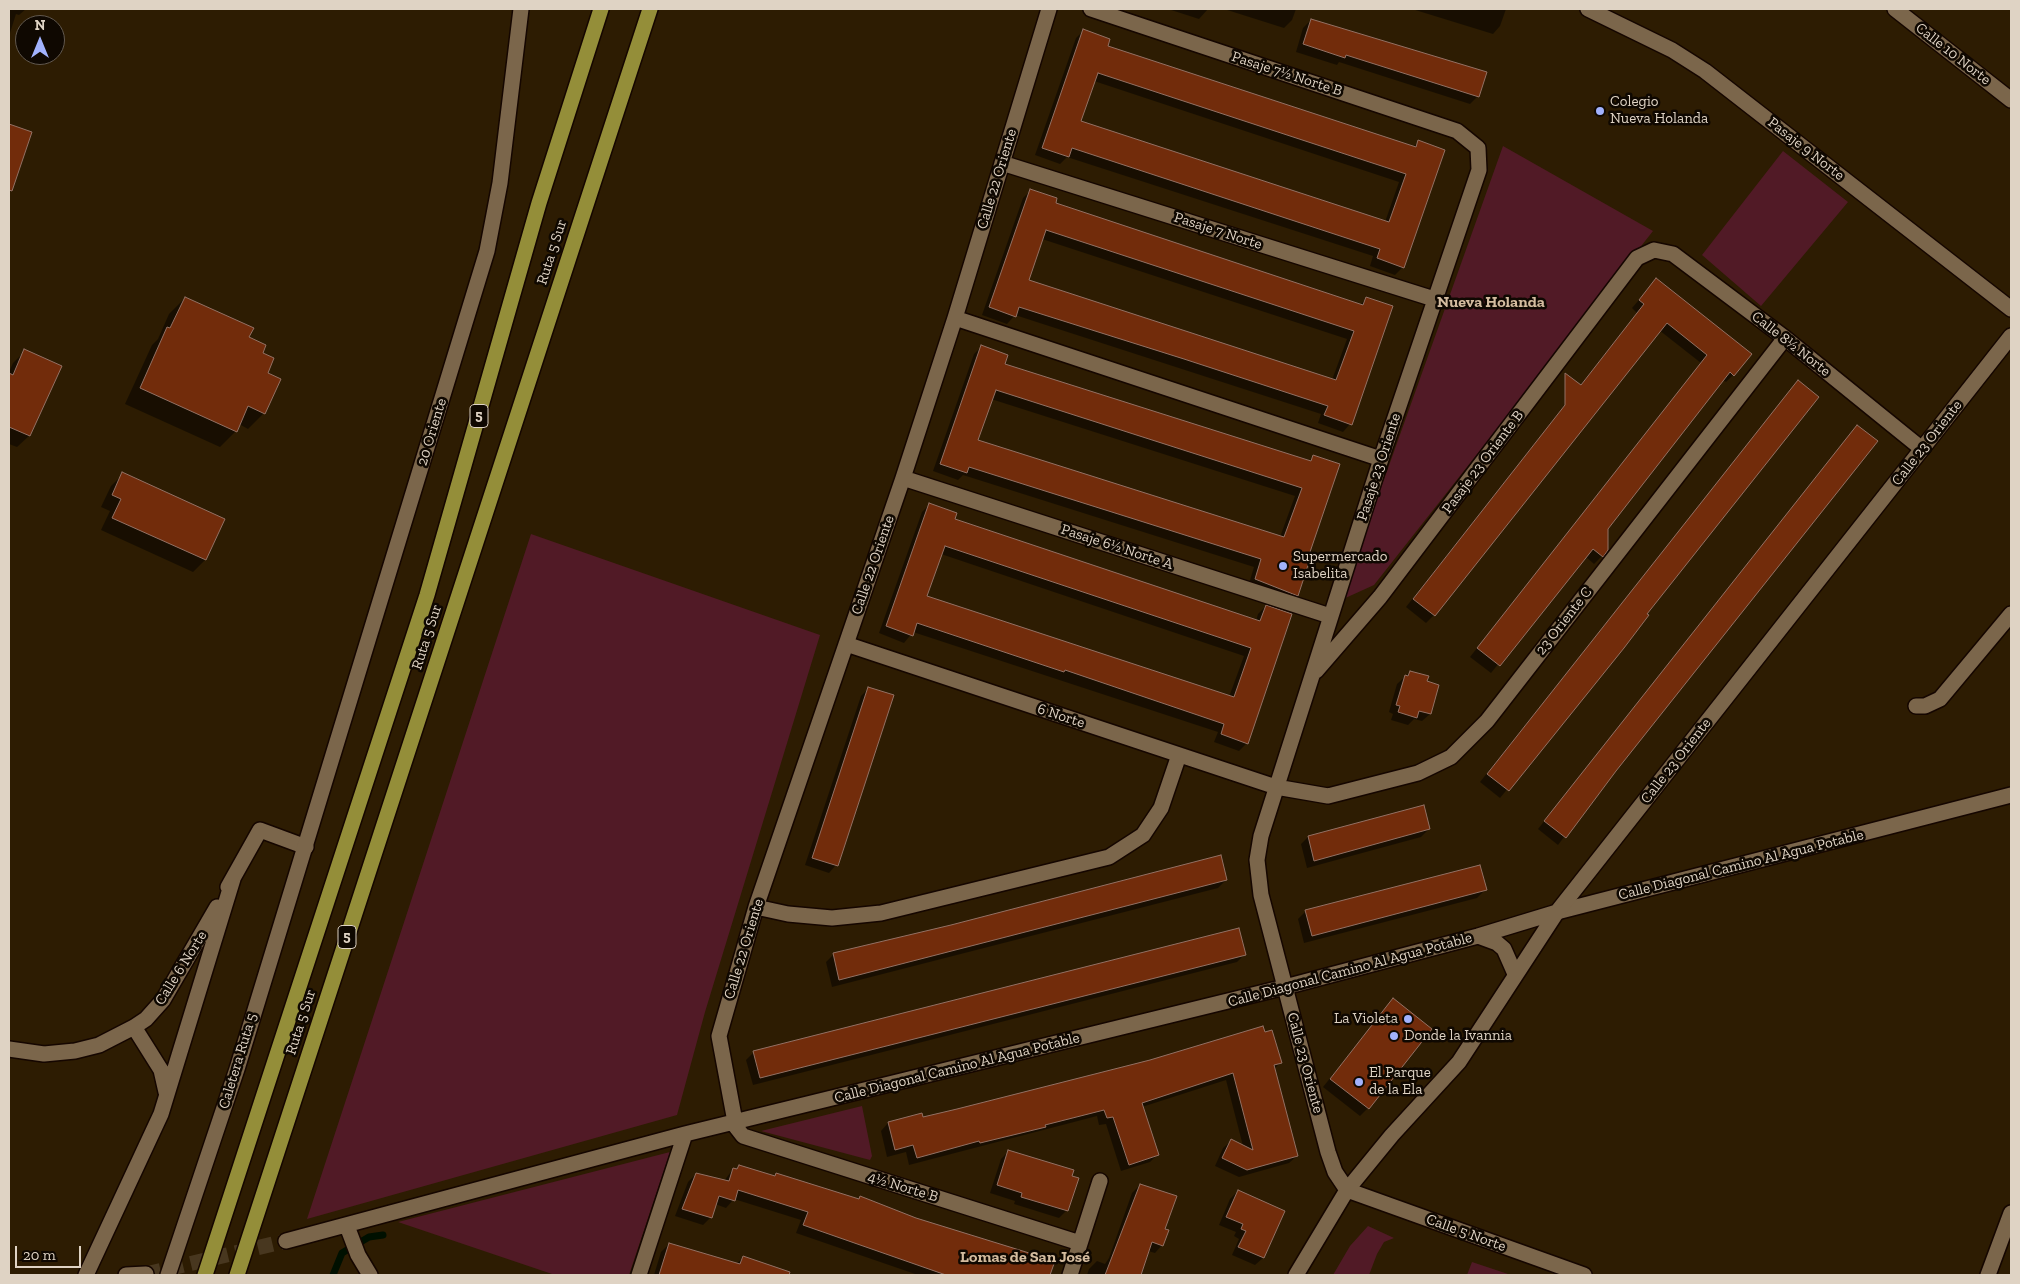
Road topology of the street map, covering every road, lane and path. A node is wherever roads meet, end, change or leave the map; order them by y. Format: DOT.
graph roads {
  1 [pos="521,9"];
  2 [pos="601,9"];
  3 [pos="650,9"];
  4 [pos="1049,9"];
  5 [pos="1091,9"];
  6 [pos="1588,9"];
  7 [pos="1895,9"];
  8 [pos="2011,100"];
  9 [pos="1478,148"];
  10 [pos="1002,163"];
  11 [pos="1654,250"];
  12 [pos="1434,299"];
  13 [pos="2011,309"];
  14 [pos="955,318"];
  15 [pos="2011,336"];
  16 [pos="1785,338"];
  17 [pos="1922,449"];
  18 [pos="1381,459"];
  19 [pos="903,478"];
  20 [pos="2011,614"];
  21 [pos="1330,616"];
  22 [pos="846,644"];
  23 [pos="1312,676"];
  24 [pos="1916,706"];
  25 [pos="1179,755"];
  26 [pos="1276,787"];
  27 [pos="2011,795"];
  28 [pos="306,847"];
  29 [pos="233,879"];
  30 [pos="756,907"];
  31 [pos="1557,912"];
  32 [pos="1478,936"];
  33 [pos="1515,974"];
  34 [pos="1285,987"];
  35 [pos="134,1028"];
  36 [pos="9,1049"];
  37 [pos="166,1096"];
  38 [pos="734,1122"];
  39 [pos="685,1134"];
  40 [pos="1100,1181"];
  41 [pos="1347,1190"];
  42 [pos="259,1206"];
  43 [pos="2011,1213"];
  44 [pos="349,1232"];
  45 [pos="286,1241"];
  46 [pos="1080,1242"];
  47 [pos="146,1274"];
  48 [pos="86,1275"];
  49 [pos="126,1275"];
  50 [pos="168,1275"];
  51 [pos="205,1275"];
  52 [pos="236,1275"];
  53 [pos="245,1275"];
  54 [pos="370,1275"];
  55 [pos="639,1275"];
  56 [pos="1070,1275"];
  57 [pos="1296,1275"];
  58 [pos="1584,1275"];
  59 [pos="1988,1275"];
  1 -- 28 [label="street, 20 Oriente"];
  2 -- 51 [label="highway, Ruta 5 Sur / 5"];
  3 -- 42 [label="highway, Ruta 5 Sur / 5"];
  4 -- 10 [label="street, Calle 22 Oriente"];
  5 -- 9 [label="street, Pasaje 7½ Norte B"];
  6 -- 13 [label="street, Pasaje 9 Norte"];
  7 -- 8 [label="street, Calle 10 Norte"];
  9 -- 12 [label="street, Pasaje 23 Oriente"];
  10 -- 12 [label="street, Pasaje 7 Norte"];
  10 -- 14 [label="street, Calle 22 Oriente"];
  11 -- 16 [label="street, Calle 8½ Norte"];
  11 -- 23 [label="street, Pasaje 23 Oriente B"];
  12 -- 18 [label="street, Pasaje 23 Oriente"];
  14 -- 18 [label="street"];
  14 -- 19 [label="street, Calle 22 Oriente"];
  15 -- 17 [label="street, Calle 23 Oriente"];
  16 -- 17 [label="street, Calle 8½ Norte"];
  16 -- 26 [label="street, 23 Oriente C"];
  17 -- 31 [label="street, Calle 23 Oriente"];
  18 -- 21 [label="street, Pasaje 23 Oriente"];
  19 -- 21 [label="street, Pasaje 6½ Norte A"];
  19 -- 22 [label="street, Calle 22 Oriente"];
  20 -- 24 [label="street"];
  21 -- 23 [label="street, Pasaje 23 Oriente"];
  22 -- 25 [label="street, 6 Norte"];
  22 -- 30 [label="street, Calle 22 Oriente"];
  23 -- 26 [label="street, Pasaje 23 Oriente"];
  25 -- 26 [label="street, 6 Norte"];
  25 -- 30 [label="street"];
  26 -- 34 [label="street, Calle 23 Oriente"];
  27 -- 31 [label="street, Calle Diagonal Camino Al Agua Potable"];
  28 -- 29 [label="street, Calle 6 Norte"];
  28 -- 50 [label="street, Caletera Ruta 5"];
  29 -- 35 [label="street, Calle 6 Norte"];
  29 -- 37 [label="street"];
  30 -- 38 [label="street, Calle 22 Oriente"];
  31 -- 32 [label="street, Calle Diagonal Camino Al Agua Potable"];
  31 -- 33 [label="street, Calle 23 Oriente"];
  32 -- 33 [label="street"];
  32 -- 34 [label="street, Calle Diagonal Camino Al Agua Potable"];
  33 -- 41 [label="street, Calle 23 Oriente"];
  34 -- 38 [label="street, Calle Diagonal Camino Al Agua Potable"];
  34 -- 41 [label="street, Calle 23 Oriente"];
  35 -- 36 [label="street, Calle 6 Norte"];
  35 -- 37 [label="street"];
  37 -- 48 [label="street"];
  38 -- 39 [label="street, Calle Diagonal Camino Al Agua Potable"];
  38 -- 46 [label="street, 4½ Norte B"];
  39 -- 44 [label="street, Calle Diagonal Camino Al Agua Potable"];
  39 -- 55 [label="street"];
  40 -- 46 [label="street"];
  41 -- 57 [label="street, Calle 23 Oriente"];
  41 -- 58 [label="street, Calle 5 Norte"];
  42 -- 52 [label="highway, Ruta 5 Sur / 5"];
  42 -- 53 [label="highway"];
  43 -- 59 [label="street"];
  44 -- 45 [label="street, Calle Diagonal Camino Al Agua Potable"];
  44 -- 54 [label="street"];
  46 -- 56 [label="street"];
  47 -- 49 [label="street"];
}
